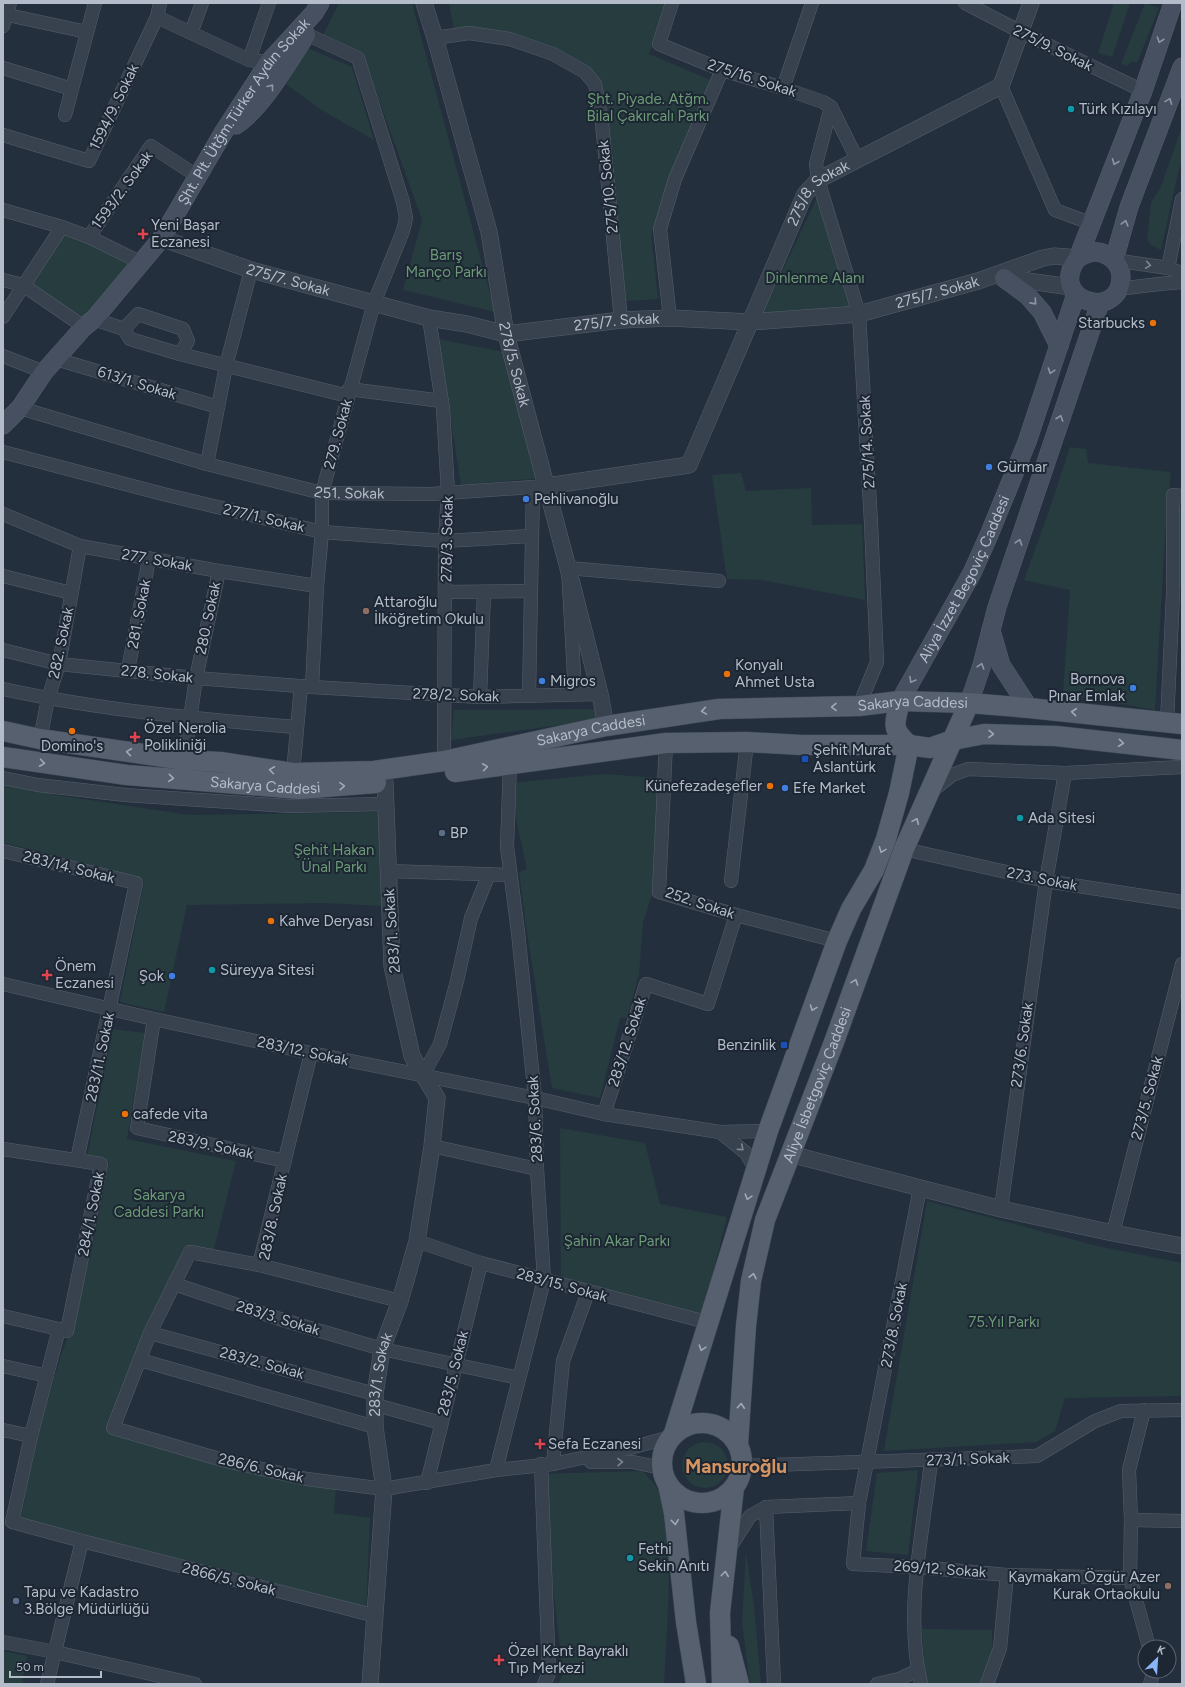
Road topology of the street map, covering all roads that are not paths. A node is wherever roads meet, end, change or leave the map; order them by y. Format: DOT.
graph roads {
  1 [pos="95,3"];
  2 [pos="160,3"];
  3 [pos="202,3"];
  4 [pos="269,3"];
  5 [pos="424,3"];
  6 [pos="672,3"];
  7 [pos="812,3"];
  8 [pos="965,3"];
  9 [pos="1031,3"];
  10 [pos="1173,3"];
  11 [pos="317,8"];
  12 [pos="5,14"];
  13 [pos="157,17"];
  14 [pos="87,32"];
  15 [pos="1021,32"];
  16 [pos="191,33"];
  17 [pos="306,34"];
  18 [pos="435,38"];
  19 [pos="249,60"];
  20 [pos="269,62"];
  21 [pos="1182,66"];
  22 [pos="3,68"];
  23 [pos="722,70"];
  24 [pos="1001,86"];
  25 [pos="783,88"];
  26 [pos="72,89"];
  27 [pos="1143,91"];
  28 [pos="831,108"];
  29 [pos="65,115"];
  30 [pos="223,133"];
  31 [pos="3,135"];
  32 [pos="857,160"];
  33 [pos="197,176"];
  34 [pos="818,180"];
  35 [pos="1182,199"];
  36 [pos="3,210"];
  37 [pos="1090,223"];
  38 [pos="62,227"];
  39 [pos="89,237"];
  40 [pos="161,238"];
  41 [pos="1078,258"];
  42 [pos="1114,260"];
  43 [pos="142,263"];
  44 [pos="1168,268"];
  45 [pos="251,270"];
  46 [pos="1182,273"];
  47 [pos="998,277"];
  48 [pos="3,280"];
  49 [pos="1182,282"];
  50 [pos="23,285"];
  51 [pos="1118,289"];
  52 [pos="1074,291"];
  53 [pos="374,303"];
  54 [pos="1100,303"];
  55 [pos="859,314"];
  56 [pos="3,317"];
  57 [pos="429,318"];
  58 [pos="670,318"];
  59 [pos="621,320"];
  60 [pos="750,322"];
  61 [pos="89,323"];
  62 [pos="124,329"];
  63 [pos="506,334"];
  64 [pos="1059,346"];
  65 [pos="180,354"];
  66 [pos="3,356"];
  67 [pos="56,359"];
  68 [pos="226,366"];
  69 [pos="44,372"];
  70 [pos="348,392"];
  71 [pos="442,402"];
  72 [pos="218,407"];
  73 [pos="20,408"];
  74 [pos="3,425"];
  75 [pos="3,452"];
  76 [pos="207,464"];
  77 [pos="689,465"];
  78 [pos="540,486"];
  79 [pos="448,492"];
  80 [pos="322,493"];
  81 [pos="1182,496"];
  82 [pos="3,514"];
  83 [pos="322,532"];
  84 [pos="531,536"];
  85 [pos="445,541"];
  86 [pos="80,546"];
  87 [pos="149,559"];
  88 [pos="568,568"];
  89 [pos="218,571"];
  90 [pos="3,576"];
  91 [pos="719,581"];
  92 [pos="317,586"];
  93 [pos="530,591"];
  94 [pos="445,592"];
  95 [pos="484,592"];
  96 [pos="72,593"];
  97 [pos="991,629"];
  98 [pos="3,650"];
  99 [pos="59,664"];
  100 [pos="128,670"];
  101 [pos="196,678"];
  102 [pos="306,687"];
  103 [pos="3,689"];
  104 [pos="575,694"];
  105 [pos="600,694"];
  106 [pos="445,695"];
  107 [pos="528,696"];
  108 [pos="480,697"];
  109 [pos="48,699"];
  110 [pos="900,701"];
  111 [pos="969,703"];
  112 [pos="859,706"];
  113 [pos="1029,708"];
  114 [pos="190,719"];
  115 [pos="1174,723"];
  116 [pos="606,726"];
  117 [pos="296,727"];
  118 [pos="3,731"];
  119 [pos="40,739"];
  120 [pos="953,740"];
  121 [pos="748,742"];
  122 [pos="666,743"];
  123 [pos="909,745"];
  124 [pos="1182,750"];
  125 [pos="3,757"];
  126 [pos="184,760"];
  127 [pos="444,762"];
  128 [pos="510,763"];
  129 [pos="1182,767"];
  130 [pos="293,773"];
  131 [pos="1065,773"];
  132 [pos="3,778"];
  133 [pos="385,782"];
  134 [pos="929,793"];
  135 [pos="386,804"];
  136 [pos="904,849"];
  137 [pos="3,851"];
  138 [pos="388,871"];
  139 [pos="489,874"];
  140 [pos="510,875"];
  141 [pos="731,881"];
  142 [pos="1046,882"];
  143 [pos="136,883"];
  144 [pos="1182,902"];
  145 [pos="736,915"];
  146 [pos="837,941"];
  147 [pos="1182,964"];
  148 [pos="3,984"];
  149 [pos="110,1008"];
  150 [pos="154,1019"];
  151 [pos="311,1053"];
  152 [pos="423,1075"];
  153 [pos="535,1098"];
  154 [pos="604,1114"];
  155 [pos="768,1131"];
  156 [pos="720,1132"];
  157 [pos="432,1146"];
  158 [pos="3,1149"];
  159 [pos="790,1154"];
  160 [pos="77,1160"];
  161 [pos="285,1161"];
  162 [pos="537,1169"];
  163 [pos="756,1170"];
  164 [pos="920,1188"];
  165 [pos="1001,1209"];
  166 [pos="1113,1233"];
  167 [pos="417,1241"];
  168 [pos="1182,1246"];
  169 [pos="481,1263"];
  170 [pos="260,1265"];
  171 [pos="544,1280"];
  172 [pos="174,1284"];
  173 [pos="588,1292"];
  174 [pos="400,1301"];
  175 [pos="3,1316"];
  176 [pos="710,1324"];
  177 [pos="59,1329"];
  178 [pos="150,1333"];
  179 [pos="382,1349"];
  180 [pos="140,1360"];
  181 [pos="456,1364"];
  182 [pos="3,1366"];
  183 [pos="47,1376"];
  184 [pos="519,1378"];
  185 [pos="375,1399"];
  186 [pos="1144,1410"];
  187 [pos="1182,1410"];
  188 [pos="441,1423"];
  189 [pos="374,1427"];
  190 [pos="3,1430"];
  191 [pos="672,1435"];
  192 [pos="31,1436"];
  193 [pos="738,1444"];
  194 [pos="931,1461"];
  195 [pos="867,1462"];
  196 [pos="547,1464"];
  197 [pos="742,1466"];
  198 [pos="496,1470"];
  199 [pos="664,1476"];
  200 [pos="427,1482"];
  201 [pos="734,1487"];
  202 [pos="384,1489"];
  203 [pos="859,1503"];
  204 [pos="766,1507"];
  205 [pos="1131,1520"];
  206 [pos="1182,1521"];
  207 [pos="82,1541"];
  208 [pos="727,1552"];
  209 [pos="917,1567"];
  210 [pos="1008,1574"];
  211 [pos="1130,1578"];
  212 [pos="720,1613"];
  213 [pos="376,1616"];
  214 [pos="686,1622"];
  215 [pos="1147,1639"];
  216 [pos="3,1642"];
  217 [pos="55,1652"];
  218 [pos="918,1670"];
  219 [pos="47,1684"];
  220 [pos="195,1684"];
  221 [pos="370,1684"];
  222 [pos="544,1684"];
  223 [pos="684,1684"];
  224 [pos="696,1684"];
  225 [pos="722,1684"];
  226 [pos="739,1684"];
  227 [pos="774,1684"];
  228 [pos="877,1684"];
  229 [pos="921,1684"];
  230 [pos="987,1684"];
  1 -- 14 [label="street"];
  2 -- 13 [label="street"];
  3 -- 16 [label="street"];
  4 -- 19 [label="street"];
  5 -- 18 [label="street, 278/5. Sokak"];
  6 -- 23 [label="street, 275/16. Sokak"];
  7 -- 25 [label="street"];
  8 -- 15 [label="street, 275/9. Sokak"];
  9 -- 15 [label="street"];
  10 -- 27 [label="main road, Aliya İzzet Begoviç Caddesi, one-way"];
  11 -- 17 [label="main road"];
  11 -- 20 [label="main road, Şht. Plt. Ütğm.Türker Aydın Sokak"];
  12 -- 14 [label="street"];
  13 -- 16 [label="street"];
  13 -- 31 [label="street, 1594/9. Sokak"];
  14 -- 26 [label="street"];
  15 -- 24 [label="street"];
  15 -- 27 [label="street, 275/9. Sokak"];
  16 -- 19 [label="street"];
  30 -- 17 [label="main road, one-way"];
  17 -- 53 [label="street, 279. Sokak"];
  18 -- 59 [label="street, 275/10. Sokak"];
  18 -- 63 [label="street, 278/5. Sokak"];
  19 -- 20 [label="street"];
  20 -- 30 [label="main road, Şht. Plt. Ütğm.Türker Aydın Sokak"];
  42 -- 21 [label="main road, one-way"];
  22 -- 26 [label="street"];
  23 -- 25 [label="street, 275/16. Sokak"];
  23 -- 58 [label="street"];
  24 -- 32 [label="street, 275/8. Sokak"];
  24 -- 37 [label="street"];
  25 -- 28 [label="street, 275/16. Sokak"];
  26 -- 29 [label="street"];
  27 -- 37 [label="main road, Aliya İzzet Begoviç Caddesi, one-way"];
  28 -- 32 [label="street"];
  28 -- 34 [label="street, 275/14. Sokak"];
  30 -- 33 [label="main road, Şht. Plt. Ütğm.Türker Aydın Sokak"];
  32 -- 34 [label="street, 275/8. Sokak"];
  33 -- 39 [label="street, 1593/2. Sokak"];
  33 -- 40 [label="main road, Şht. Plt. Ütğm.Türker Aydın Sokak"];
  34 -- 55 [label="street, 275/14. Sokak"];
  34 -- 60 [label="street, 275/8. Sokak"];
  35 -- 44 [label="street"];
  36 -- 38 [label="street"];
  37 -- 41 [label="main road, Aliya İzzet Begoviç Caddesi"];
  38 -- 39 [label="street"];
  38 -- 50 [label="street"];
  39 -- 43 [label="street"];
  40 -- 43 [label="main road, Şht. Plt. Ütğm.Türker Aydın Sokak"];
  40 -- 45 [label="street, 275/7. Sokak"];
  41 -- 42 [label="main road"];
  41 -- 47 [label="street, 275/7. Sokak"];
  41 -- 52 [label="main road, Aliya İzzet Begoviç Caddesi"];
  42 -- 44 [label="street, one-way"];
  42 -- 51 [label="main road"];
  43 -- 61 [label="main road, Şht. Plt. Ütğm.Türker Aydın Sokak"];
  44 -- 46 [label="street"];
  45 -- 53 [label="street, 275/7. Sokak"];
  45 -- 68 [label="street"];
  47 -- 52 [label="street"];
  47 -- 55 [label="street, 275/7. Sokak"];
  47 -- 64 [label="main road, one-way"];
  48 -- 50 [label="street"];
  49 -- 51 [label="street"];
  50 -- 56 [label="street"];
  50 -- 61 [label="street"];
  51 -- 54 [label="main road"];
  52 -- 54 [label="main road"];
  52 -- 64 [label="main road, Aliya İzzet Begoviç Caddesi"];
  53 -- 57 [label="street, 275/7. Sokak"];
  53 -- 70 [label="street, 279. Sokak"];
  97 -- 54 [label="main road, Aliya İzzet Begoviç Caddesi, one-way"];
  55 -- 60 [label="street, 275/7. Sokak"];
  55 -- 112 [label="street, 275/14. Sokak"];
  57 -- 63 [label="street, 275/7. Sokak"];
  57 -- 71 [label="street, 278/3. Sokak"];
  58 -- 59 [label="street, 275/7. Sokak"];
  58 -- 60 [label="street, 275/7. Sokak"];
  59 -- 63 [label="street, 275/7. Sokak"];
  60 -- 77 [label="street, 275/8. Sokak"];
  61 -- 62 [label="street"];
  61 -- 67 [label="main road, Şht. Plt. Ütğm.Türker Aydın Sokak"];
  62 -- 65 [label="street"];
  62 -- 65 [label="street"];
  63 -- 78 [label="street, 278/5. Sokak"];
  64 -- 110 [label="main road, Aliya İzzet Begoviç Caddesi, one-way"];
  65 -- 68 [label="street"];
  66 -- 69 [label="street"];
  67 -- 69 [label="main road, Şht. Plt. Ütğm.Türker Aydın Sokak"];
  67 -- 72 [label="street, 613/1. Sokak"];
  68 -- 70 [label="street"];
  68 -- 72 [label="street"];
  69 -- 73 [label="main road, Şht. Plt. Ütğm.Türker Aydın Sokak"];
  70 -- 71 [label="street"];
  70 -- 80 [label="street, 279. Sokak"];
  71 -- 79 [label="street, 278/3. Sokak"];
  72 -- 76 [label="street"];
  73 -- 74 [label="main road, Şht. Plt. Ütğm.Türker Aydın Sokak"];
  73 -- 76 [label="street, 251. Sokak"];
  75 -- 83 [label="street, 277/1. Sokak"];
  76 -- 80 [label="street, 251. Sokak"];
  77 -- 78 [label="street, 251. Sokak"];
  78 -- 79 [label="street, 251. Sokak"];
  78 -- 84 [label="street, 278/5. Sokak"];
  78 -- 88 [label="street, 278/5. Sokak"];
  79 -- 80 [label="street, 251. Sokak"];
  79 -- 85 [label="street, 278/3. Sokak"];
  80 -- 83 [label="street, 279. Sokak"];
  81 -- 115 [label="street"];
  82 -- 86 [label="street, 277. Sokak"];
  83 -- 85 [label="street, 277/1. Sokak"];
  83 -- 92 [label="street, 279. Sokak"];
  84 -- 85 [label="street, 277/1. Sokak"];
  84 -- 93 [label="street, 278/5. Sokak"];
  85 -- 94 [label="street, 278/3. Sokak"];
  86 -- 87 [label="street, 277. Sokak"];
  86 -- 96 [label="street, 282. Sokak"];
  87 -- 89 [label="street, 277. Sokak"];
  87 -- 100 [label="street, 281. Sokak"];
  88 -- 91 [label="street"];
  88 -- 104 [label="street"];
  88 -- 105 [label="street, 278/5. Sokak"];
  89 -- 92 [label="street, 277. Sokak"];
  89 -- 101 [label="street, 280. Sokak"];
  90 -- 96 [label="street"];
  92 -- 102 [label="street, 279. Sokak"];
  93 -- 95 [label="street"];
  93 -- 107 [label="street, 278/5. Sokak"];
  94 -- 95 [label="street"];
  94 -- 106 [label="street, 278/3. Sokak"];
  95 -- 108 [label="street"];
  96 -- 99 [label="street, 282. Sokak"];
  111 -- 97 [label="main road, Aliya İzzet Begoviç Caddesi, one-way"];
  97 -- 113 [label="main road"];
  98 -- 99 [label="street, 278. Sokak"];
  99 -- 100 [label="street, 278. Sokak"];
  99 -- 109 [label="street, 282. Sokak"];
  100 -- 101 [label="street, 278. Sokak"];
  101 -- 102 [label="street, 278. Sokak"];
  101 -- 114 [label="street, 280. Sokak"];
  102 -- 106 [label="street, 278/2. Sokak"];
  102 -- 117 [label="street, 279. Sokak"];
  103 -- 109 [label="street"];
  104 -- 105 [label="street, 278/2. Sokak"];
  104 -- 107 [label="street, 278/2. Sokak"];
  105 -- 116 [label="street, 278/5. Sokak"];
  106 -- 108 [label="street, 278/2. Sokak"];
  106 -- 127 [label="street, 278/3. Sokak"];
  107 -- 108 [label="street, 278/2. Sokak"];
  109 -- 114 [label="street"];
  109 -- 119 [label="street, 282. Sokak"];
  110 -- 111 [label="main road, Sakarya Caddesi"];
  110 -- 112 [label="main road, Sakarya Caddesi"];
  110 -- 123 [label="main road"];
  111 -- 113 [label="main road, Sakarya Caddesi"];
  111 -- 120 [label="main road, Aliye İsbetgoviç Caddesi"];
  112 -- 116 [label="main road, Sakarya Caddesi, one-way"];
  115 -- 113 [label="main road, Sakarya Caddesi, one-way"];
  114 -- 117 [label="street"];
  114 -- 126 [label="street, 280. Sokak"];
  116 -- 127 [label="main road, Sakarya Caddesi"];
  117 -- 130 [label="street, 279. Sokak"];
  118 -- 119 [label="main road, Sakarya Caddesi"];
  126 -- 119 [label="main road, Sakarya Caddesi, one-way"];
  120 -- 123 [label="main road, Sakarya Caddesi"];
  120 -- 124 [label="main road, one-way"];
  120 -- 134 [label="main road, Aliye İsbetgoviç Caddesi"];
  121 -- 122 [label="main road, Sakarya Caddesi"];
  121 -- 123 [label="main road, Sakarya Caddesi"];
  121 -- 141 [label="street"];
  122 -- 128 [label="main road, Sakarya Caddesi"];
  122 -- 145 [label="street, 252. Sokak"];
  123 -- 146 [label="main road, Aliye İsbetgoviç Caddesi, one-way"];
  125 -- 133 [label="main road, Sakarya Caddesi, one-way"];
  130 -- 126 [label="main road, Sakarya Caddesi, one-way"];
  127 -- 130 [label="main road, Sakarya Caddesi"];
  133 -- 128 [label="main road, Sakarya Caddesi, one-way"];
  128 -- 140 [label="street, 283/6. Sokak"];
  129 -- 131 [label="street"];
  131 -- 134 [label="street"];
  131 -- 142 [label="street, 273/6. Sokak"];
  132 -- 135 [label="street"];
  133 -- 135 [label="street, 283/1. Sokak"];
  136 -- 134 [label="main road, Aliye İsbetgoviç Caddesi, one-way"];
  135 -- 138 [label="street, 283/1. Sokak"];
  136 -- 142 [label="street, 273. Sokak"];
  159 -- 136 [label="main road, Aliye İsbetgoviç Caddesi, one-way"];
  137 -- 143 [label="street, 283/14. Sokak"];
  138 -- 139 [label="street"];
  138 -- 152 [label="street, 283/1. Sokak"];
  139 -- 140 [label="street"];
  139 -- 152 [label="street"];
  140 -- 153 [label="street, 283/6. Sokak"];
  142 -- 144 [label="street, 273. Sokak"];
  142 -- 165 [label="street, 273/6. Sokak"];
  143 -- 149 [label="street, 283/11. Sokak"];
  145 -- 146 [label="street, 252. Sokak"];
  145 -- 154 [label="street, 283/12. Sokak"];
  146 -- 155 [label="main road, Aliye İsbetgoviç Caddesi, one-way"];
  147 -- 166 [label="street, 273/5. Sokak"];
  148 -- 149 [label="street, 283/12. Sokak"];
  149 -- 150 [label="street, 283/12. Sokak"];
  149 -- 160 [label="street, 283/11. Sokak"];
  150 -- 151 [label="street, 283/12. Sokak"];
  150 -- 161 [label="street, 283/9. Sokak"];
  151 -- 152 [label="street, 283/12. Sokak"];
  151 -- 161 [label="street, 283/8. Sokak"];
  152 -- 153 [label="street, 283/12. Sokak"];
  152 -- 157 [label="street, 283/1. Sokak"];
  153 -- 154 [label="street, 283/12. Sokak"];
  153 -- 162 [label="street, 283/6. Sokak"];
  154 -- 156 [label="street, 283/12. Sokak"];
  155 -- 156 [label="street, 283/12. Sokak"];
  155 -- 163 [label="main road, Aliye İsbetgoviç Caddesi"];
  156 -- 163 [label="street, one-way"];
  157 -- 162 [label="street"];
  157 -- 167 [label="street, 283/1. Sokak"];
  158 -- 160 [label="street, 284/1. Sokak"];
  159 -- 164 [label="street"];
  193 -- 159 [label="main road, Aliye İsbetgoviç Caddesi, one-way"];
  160 -- 177 [label="street, 284/1. Sokak"];
  161 -- 170 [label="street, 283/8. Sokak"];
  162 -- 171 [label="street, 283/6. Sokak"];
  163 -- 176 [label="main road, Aliye İsbetgoviç Caddesi, one-way"];
  164 -- 165 [label="street"];
  164 -- 195 [label="street, 273/8. Sokak"];
  165 -- 166 [label="street"];
  166 -- 168 [label="street"];
  167 -- 169 [label="street, 283/15. Sokak"];
  167 -- 174 [label="street, 283/1. Sokak"];
  169 -- 171 [label="street, 283/15. Sokak"];
  169 -- 181 [label="street, 283/5. Sokak"];
  170 -- 172 [label="street, 286/6. Sokak"];
  170 -- 174 [label="street, 283/8. Sokak"];
  171 -- 173 [label="street, 283/15. Sokak"];
  171 -- 184 [label="street, 283/6. Sokak"];
  172 -- 178 [label="street, 286/6. Sokak"];
  172 -- 179 [label="street, 283/3. Sokak"];
  173 -- 176 [label="street, 283/15. Sokak"];
  173 -- 196 [label="street"];
  174 -- 179 [label="street, 283/1. Sokak"];
  175 -- 177 [label="street"];
  176 -- 191 [label="main road, Aliye İsbetgoviç Caddesi, one-way"];
  177 -- 183 [label="street"];
  178 -- 180 [label="street, 286/6. Sokak"];
  178 -- 185 [label="street, 283/2. Sokak"];
  179 -- 181 [label="street, 283/3. Sokak"];
  179 -- 185 [label="street, 283/1. Sokak"];
  180 -- 189 [label="street"];
  180 -- 202 [label="street, 286/6. Sokak"];
  181 -- 184 [label="street, 283/3. Sokak"];
  181 -- 188 [label="street, 283/5. Sokak"];
  182 -- 183 [label="street"];
  183 -- 192 [label="street"];
  184 -- 198 [label="street, 283/6. Sokak"];
  185 -- 188 [label="street, 283/2. Sokak"];
  185 -- 189 [label="street, 283/1. Sokak"];
  186 -- 187 [label="street, 273/1. Sokak"];
  186 -- 194 [label="street, 273/1. Sokak"];
  186 -- 205 [label="street"];
  188 -- 200 [label="street, 283/5. Sokak"];
  189 -- 202 [label="street, 283/1. Sokak"];
  190 -- 192 [label="street"];
  191 -- 193 [label="main road"];
  191 -- 196 [label="street, 286/6. Sokak"];
  191 -- 199 [label="main road"];
  192 -- 207 [label="street"];
  193 -- 197 [label="main road"];
  194 -- 195 [label="street, 273/1. Sokak"];
  194 -- 209 [label="street"];
  195 -- 197 [label="street, 273/1. Sokak"];
  195 -- 203 [label="street, 269/12. Sokak"];
  196 -- 198 [label="street, 286/6. Sokak"];
  196 -- 199 [label="street, one-way"];
  196 -- 222 [label="street"];
  197 -- 201 [label="main road"];
  198 -- 200 [label="street, 286/6. Sokak"];
  199 -- 201 [label="main road"];
  199 -- 214 [label="main road, one-way"];
  200 -- 202 [label="street, 286/6. Sokak"];
  201 -- 208 [label="main road"];
  202 -- 213 [label="street, 283/1. Sokak"];
  203 -- 204 [label="street"];
  203 -- 209 [label="street, 269/12. Sokak"];
  204 -- 208 [label="street"];
  204 -- 227 [label="street"];
  205 -- 206 [label="street"];
  205 -- 211 [label="street"];
  207 -- 213 [label="street, 2866/5. Sokak"];
  207 -- 217 [label="street"];
  212 -- 208 [label="main road, one-way"];
  209 -- 210 [label="street, 269/12. Sokak"];
  209 -- 218 [label="street"];
  210 -- 211 [label="street, 269/12. Sokak"];
  210 -- 230 [label="street"];
  211 -- 215 [label="street"];
  212 -- 225 [label="main road"];
  212 -- 226 [label="main road"];
  213 -- 221 [label="street, 283/1. Sokak"];
  214 -- 223 [label="main road"];
  214 -- 224 [label="main road"];
  216 -- 217 [label="street"];
  217 -- 219 [label="street"];
  217 -- 220 [label="street"];
  218 -- 228 [label="street"];
  218 -- 229 [label="street"];
}
